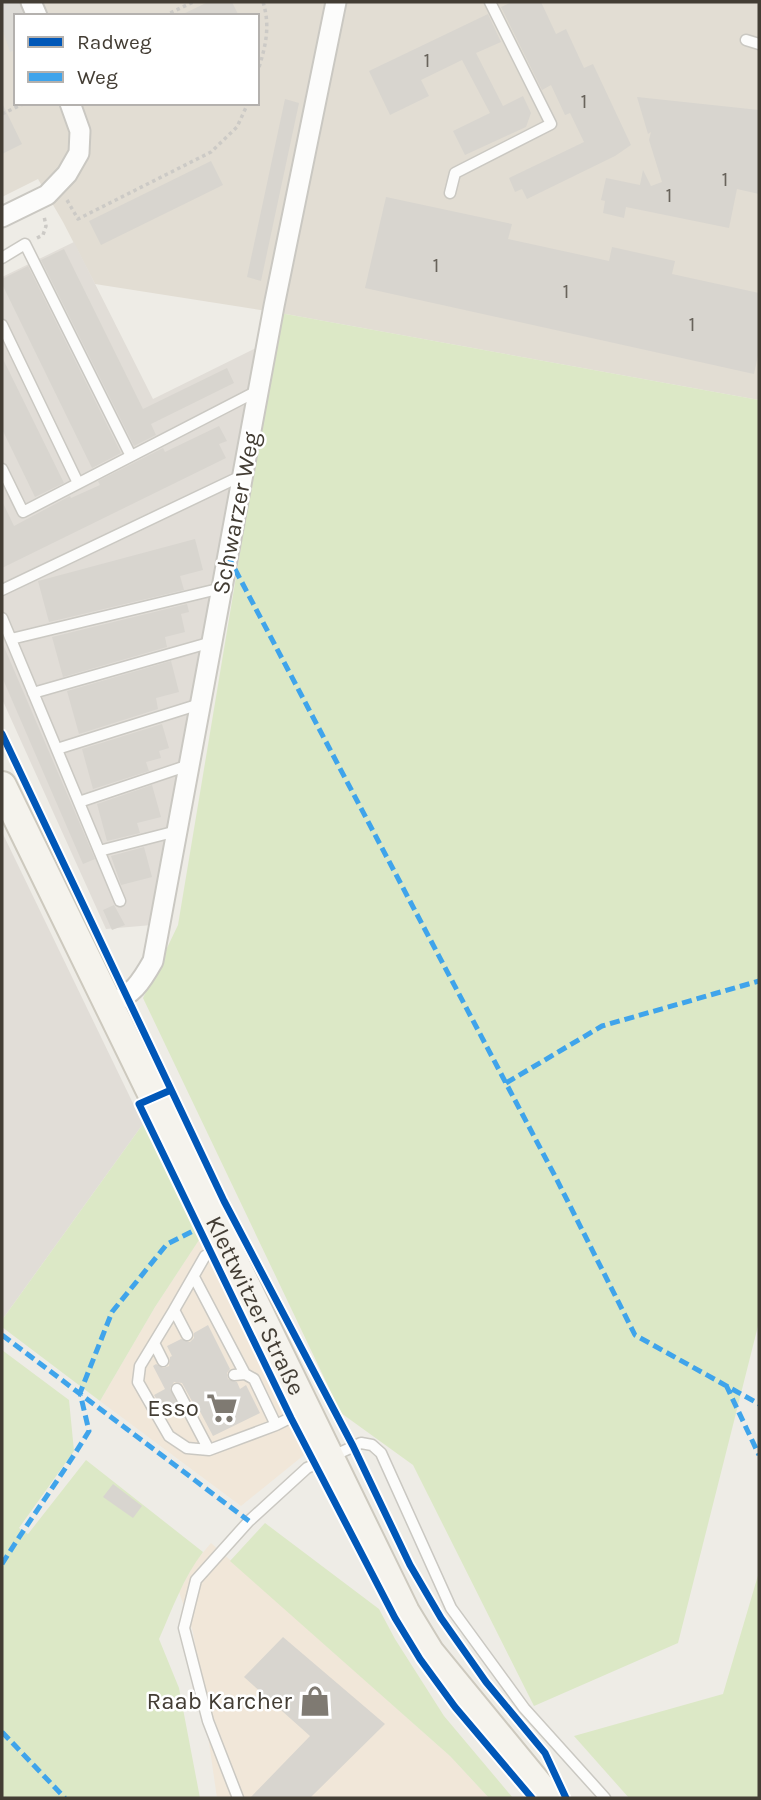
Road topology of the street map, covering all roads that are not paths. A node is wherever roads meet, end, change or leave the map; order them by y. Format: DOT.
graph roads {
  1 [pos="336,2"];
  2 [pos="490,2"];
  3 [pos="746,40"];
  4 [pos="759,44"];
  5 [pos="71,105"];
  6 [pos="450,193"];
  7 [pos="2,217"];
  8 [pos="2,258"];
  9 [pos="2,325"];
  10 [pos="259,390"];
  11 [pos="131,456"];
  12 [pos="2,469"];
  13 [pos="243,475"];
  14 [pos="78,483"];
  15 [pos="222,588"];
  16 [pos="2,590"];
  17 [pos="2,618"];
  18 [pos="11,639"];
  19 [pos="212,642"];
  20 [pos="33,693"];
  21 [pos="201,704"];
  22 [pos="57,749"];
  23 [pos="189,765"];
  24 [pos="2,786"];
  25 [pos="79,802"];
  26 [pos="177,830"];
  27 [pos="99,851"];
  28 [pos="120,901"];
  29 [pos="109,1005"];
  30 [pos="226,1245"];
  31 [pos="194,1277"];
  32 [pos="174,1310"];
  33 [pos="187,1335"];
  34 [pos="154,1343"];
  35 [pos="163,1361"];
  36 [pos="245,1374"];
  37 [pos="234,1375"];
  38 [pos="177,1389"];
  39 [pos="306,1410"];
  40 [pos="276,1425"];
  41 [pos="209,1450"];
  42 [pos="329,1456"];
  43 [pos="238,1798"];
  44 [pos="549,1798"];
  45 [pos="605,1798"];
  1 -- 10 [label="street, Schwarzer Weg"];
  2 -- 6 [label="lane"];
  3 -- 4 [label="lane"];
  5 -- 7 [label="street"];
  8 -- 11 [label="lane"];
  9 -- 14 [label="lane"];
  10 -- 11 [label="lane"];
  10 -- 13 [label="street, Schwarzer Weg"];
  11 -- 14 [label="lane"];
  12 -- 14 [label="lane"];
  13 -- 15 [label="street, Schwarzer Weg"];
  13 -- 16 [label="lane"];
  15 -- 18 [label="lane"];
  15 -- 19 [label="street, Schwarzer Weg"];
  17 -- 18 [label="lane"];
  18 -- 20 [label="lane"];
  19 -- 20 [label="lane"];
  19 -- 21 [label="street, Schwarzer Weg"];
  20 -- 22 [label="lane"];
  21 -- 22 [label="lane"];
  21 -- 23 [label="street, Schwarzer Weg"];
  22 -- 25 [label="lane"];
  23 -- 25 [label="lane"];
  23 -- 26 [label="street, Schwarzer Weg"];
  24 -- 29 [label="main road, Klettwitzer Straße"];
  25 -- 27 [label="lane"];
  26 -- 27 [label="lane"];
  26 -- 29 [label="street, Schwarzer Weg"];
  27 -- 28 [label="lane"];
  29 -- 30 [label="main road, Klettwitzer Straße"];
  30 -- 31 [label="lane"];
  30 -- 39 [label="main road, Klettwitzer Straße"];
  31 -- 32 [label="lane"];
  31 -- 36 [label="lane"];
  32 -- 33 [label="lane"];
  32 -- 34 [label="lane"];
  34 -- 35 [label="lane"];
  34 -- 41 [label="lane"];
  36 -- 37 [label="lane"];
  36 -- 40 [label="lane"];
  38 -- 41 [label="lane"];
  39 -- 40 [label="lane"];
  39 -- 42 [label="main road, Klettwitzer Straße"];
  40 -- 41 [label="lane"];
  42 -- 43 [label="lane"];
  42 -- 44 [label="main road, Klettwitzer Straße"];
  42 -- 45 [label="lane"];
}
